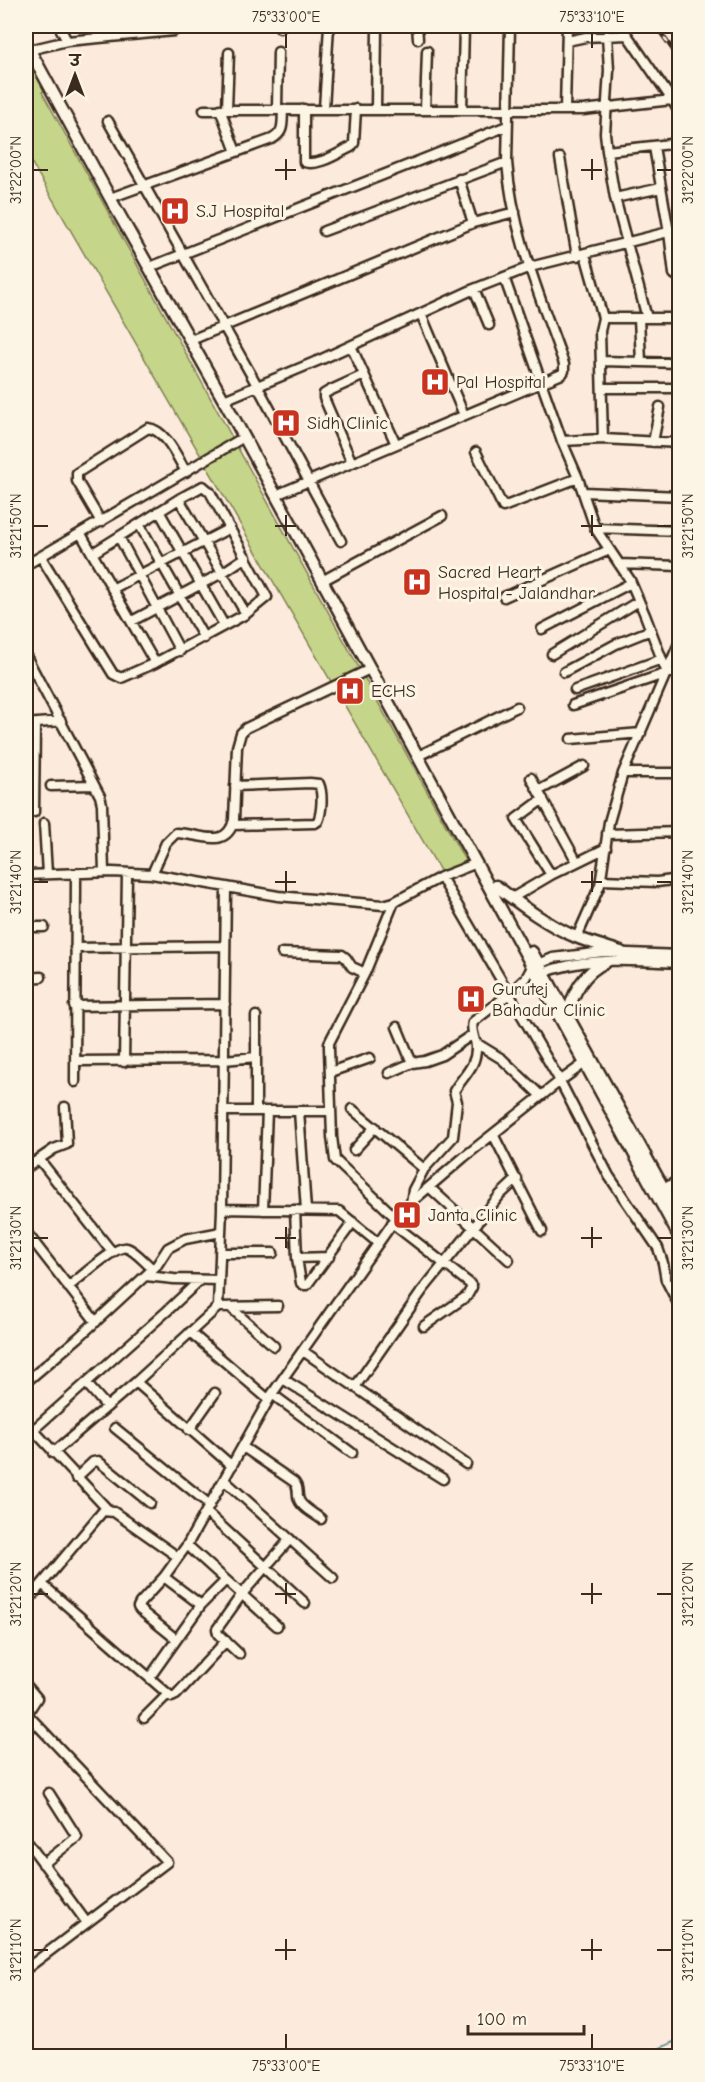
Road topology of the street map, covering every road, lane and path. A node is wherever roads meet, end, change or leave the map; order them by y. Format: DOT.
graph roads {
  1 [pos="59,26"];
  2 [pos="179,26"];
  3 [pos="329,26"];
  4 [pos="377,26"];
  5 [pos="417,26"];
  6 [pos="464,26"];
  7 [pos="510,26"];
  8 [pos="567,26"];
  9 [pos="621,26"];
  10 [pos="607,34"];
  11 [pos="626,34"];
  12 [pos="418,39"];
  13 [pos="68,41"];
  14 [pos="567,41"];
  15 [pos="27,47"];
  16 [pos="427,51"];
  17 [pos="278,52"];
  18 [pos="229,53"];
  19 [pos="672,100"];
  20 [pos="608,107"];
  21 [pos="224,109"];
  22 [pos="280,109"];
  23 [pos="304,109"];
  24 [pos="324,109"];
  25 [pos="356,109"];
  26 [pos="376,109"];
  27 [pos="204,110"];
  28 [pos="424,110"];
  29 [pos="462,110"];
  30 [pos="507,110"];
  31 [pos="565,110"];
  32 [pos="680,113"];
  33 [pos="108,122"];
  34 [pos="507,126"];
  35 [pos="680,143"];
  36 [pos="654,147"];
  37 [pos="607,151"];
  38 [pos="236,152"];
  39 [pos="560,158"];
  40 [pos="507,162"];
  41 [pos="459,179"];
  42 [pos="143,185"];
  43 [pos="661,188"];
  44 [pos="110,198"];
  45 [pos="615,198"];
  46 [pos="515,212"];
  47 [pos="473,223"];
  48 [pos="680,230"];
  49 [pos="324,231"];
  50 [pos="669,232"];
  51 [pos="626,244"];
  52 [pos="182,255"];
  53 [pos="581,255"];
  54 [pos="150,267"];
  55 [pos="530,267"];
  56 [pos="504,277"];
  57 [pos="680,278"];
  58 [pos="474,290"];
  59 [pos="421,314"];
  60 [pos="603,318"];
  61 [pos="643,318"];
  62 [pos="680,318"];
  63 [pos="489,325"];
  64 [pos="223,326"];
  65 [pos="190,340"];
  66 [pos="351,346"];
  67 [pos="602,361"];
  68 [pos="641,362"];
  69 [pos="680,363"];
  70 [pos="364,375"];
  71 [pos="542,382"];
  72 [pos="258,387"];
  73 [pos="603,388"];
  74 [pos="680,388"];
  75 [pos="224,400"];
  76 [pos="660,407"];
  77 [pos="464,415"];
  78 [pos="244,437"];
  79 [pos="603,439"];
  80 [pos="562,441"];
  81 [pos="653,442"];
  82 [pos="680,443"];
  83 [pos="396,444"];
  84 [pos="476,452"];
  85 [pos="352,463"];
  86 [pos="186,471"];
  87 [pos="578,478"];
  88 [pos="309,481"];
  89 [pos="583,492"];
  90 [pos="276,495"];
  91 [pos="680,496"];
  92 [pos="179,499"];
  93 [pos="159,511"];
  94 [pos="442,516"];
  95 [pos="101,522"];
  96 [pos="139,524"];
  97 [pos="230,528"];
  98 [pos="594,528"];
  99 [pos="680,531"];
  100 [pos="81,534"];
  101 [pos="119,537"];
  102 [pos="204,540"];
  103 [pos="340,541"];
  104 [pos="609,550"];
  105 [pos="183,552"];
  106 [pos="93,553"];
  107 [pos="41,557"];
  108 [pos="246,557"];
  109 [pos="160,564"];
  110 [pos="619,564"];
  111 [pos="26,566"];
  112 [pos="680,566"];
  113 [pos="222,573"];
  114 [pos="138,576"];
  115 [pos="322,581"];
  116 [pos="202,584"];
  117 [pos="631,584"];
  118 [pos="112,589"];
  119 [pos="179,596"];
  120 [pos="504,597"];
  121 [pos="639,601"];
  122 [pos="157,608"];
  123 [pos="246,614"];
  124 [pos="132,621"];
  125 [pos="224,626"];
  126 [pos="542,628"];
  127 [pos="651,630"];
  128 [pos="204,638"];
  129 [pos="680,641"];
  130 [pos="180,651"];
  131 [pos="552,654"];
  132 [pos="26,656"];
  133 [pos="662,658"];
  134 [pos="156,663"];
  135 [pos="370,669"];
  136 [pos="564,672"];
  137 [pos="667,673"];
  138 [pos="680,674"];
  139 [pos="575,690"];
  140 [pos="573,705"];
  141 [pos="516,707"];
  142 [pos="61,721"];
  143 [pos="30,724"];
  144 [pos="641,733"];
  145 [pos="571,739"];
  146 [pos="418,756"];
  147 [pos="584,766"];
  148 [pos="680,772"];
  149 [pos="623,773"];
  150 [pos="30,775"];
  151 [pos="531,778"];
  152 [pos="94,785"];
  153 [pos="51,786"];
  154 [pos="235,786"];
  155 [pos="540,795"];
  156 [pos="34,812"];
  157 [pos="44,823"];
  158 [pos="233,825"];
  159 [pos="680,832"];
  160 [pos="608,834"];
  161 [pos="606,848"];
  162 [pos="577,862"];
  163 [pos="480,868"];
  164 [pos="104,872"];
  165 [pos="47,874"];
  166 [pos="76,874"];
  167 [pos="127,874"];
  168 [pos="152,874"];
  169 [pos="26,875"];
  170 [pos="551,875"];
  171 [pos="441,877"];
  172 [pos="680,879"];
  173 [pos="601,880"];
  174 [pos="496,886"];
  175 [pos="226,888"];
  176 [pos="512,898"];
  177 [pos="394,902"];
  178 [pos="26,927"];
  179 [pos="44,927"];
  180 [pos="577,937"];
  181 [pos="225,946"];
  182 [pos="75,948"];
  183 [pos="126,948"];
  184 [pos="621,952"];
  185 [pos="282,953"];
  186 [pos="680,955"];
  187 [pos="638,957"];
  188 [pos="606,962"];
  189 [pos="680,963"];
  190 [pos="536,972"];
  191 [pos="365,973"];
  192 [pos="41,977"];
  193 [pos="26,978"];
  194 [pos="509,994"];
  195 [pos="225,1004"];
  196 [pos="125,1005"];
  197 [pos="74,1006"];
  198 [pos="256,1016"];
  199 [pos="568,1016"];
  200 [pos="397,1027"];
  201 [pos="475,1039"];
  202 [pos="256,1058"];
  203 [pos="370,1058"];
  204 [pos="224,1060"];
  205 [pos="75,1061"];
  206 [pos="124,1062"];
  207 [pos="412,1063"];
  208 [pos="585,1063"];
  209 [pos="330,1072"];
  210 [pos="389,1073"];
  211 [pos="560,1081"];
  212 [pos="75,1082"];
  213 [pos="541,1096"];
  214 [pos="65,1107"];
  215 [pos="352,1109"];
  216 [pos="223,1111"];
  217 [pos="256,1111"];
  218 [pos="267,1111"];
  219 [pos="299,1111"];
  220 [pos="331,1111"];
  221 [pos="375,1127"];
  222 [pos="493,1134"];
  223 [pos="354,1150"];
  224 [pos="39,1159"];
  225 [pos="26,1167"];
  226 [pos="424,1169"];
  227 [pos="517,1179"];
  228 [pos="680,1179"];
  229 [pos="429,1187"];
  230 [pos="664,1189"];
  231 [pos="411,1203"];
  232 [pos="222,1209"];
  233 [pos="263,1210"];
  234 [pos="295,1210"];
  235 [pos="306,1210"];
  236 [pos="680,1218"];
  237 [pos="394,1221"];
  238 [pos="353,1222"];
  239 [pos="473,1227"];
  240 [pos="26,1232"];
  241 [pos="221,1232"];
  242 [pos="542,1232"];
  243 [pos="680,1238"];
  244 [pos="378,1243"];
  245 [pos="112,1252"];
  246 [pos="220,1253"];
  247 [pos="273,1253"];
  248 [pos="329,1257"];
  249 [pos="297,1258"];
  250 [pos="509,1260"];
  251 [pos="444,1263"];
  252 [pos="153,1269"];
  253 [pos="146,1276"];
  254 [pos="200,1280"];
  255 [pos="219,1280"];
  256 [pos="68,1287"];
  257 [pos="278,1306"];
  258 [pos="218,1307"];
  259 [pos="230,1307"];
  260 [pos="680,1307"];
  261 [pos="96,1322"];
  262 [pos="424,1326"];
  263 [pos="190,1332"];
  264 [pos="274,1346"];
  265 [pos="303,1351"];
  266 [pos="283,1379"];
  267 [pos="26,1382"];
  268 [pos="136,1382"];
  269 [pos="86,1383"];
  270 [pos="355,1387"];
  271 [pos="215,1393"];
  272 [pos="270,1397"];
  273 [pos="107,1407"];
  274 [pos="26,1422"];
  275 [pos="115,1428"];
  276 [pos="189,1430"];
  277 [pos="33,1431"];
  278 [pos="243,1447"];
  279 [pos="53,1453"];
  280 [pos="352,1453"];
  281 [pos="466,1464"];
  282 [pos="232,1466"];
  283 [pos="76,1478"];
  284 [pos="443,1479"];
  285 [pos="224,1480"];
  286 [pos="150,1503"];
  287 [pos="208,1509"];
  288 [pos="109,1511"];
  289 [pos="321,1519"];
  290 [pos="290,1539"];
  291 [pos="188,1545"];
  292 [pos="178,1557"];
  293 [pos="266,1568"];
  294 [pos="164,1576"];
  295 [pos="333,1578"];
  296 [pos="226,1580"];
  297 [pos="42,1584"];
  298 [pos="242,1594"];
  299 [pos="26,1603"];
  300 [pos="305,1603"];
  301 [pos="201,1605"];
  302 [pos="278,1626"];
  303 [pos="176,1639"];
  304 [pos="226,1641"];
  305 [pos="239,1654"];
  306 [pos="150,1677"];
  307 [pos="26,1685"];
  308 [pos="168,1694"];
  309 [pos="26,1714"];
  310 [pos="144,1718"];
  311 [pos="49,1793"];
  312 [pos="26,1840"];
  313 [pos="43,1864"];
  314 [pos="87,1923"];
  315 [pos="26,1970"];
  1 -- 13 [label="street"];
  2 -- 13 [label="street"];
  3 -- 24 [label="street"];
  4 -- 26 [label="street"];
  5 -- 12 [label="street"];
  6 -- 29 [label="street"];
  7 -- 30 [label="street"];
  8 -- 14 [label="street"];
  9 -- 11 [label="street"];
  10 -- 11 [label="street"];
  10 -- 14 [label="street"];
  10 -- 20 [label="street"];
  11 -- 19 [label="street"];
  13 -- 15 [label="street"];
  14 -- 31 [label="street"];
  15 -- 44 [label="main road"];
  16 -- 28 [label="street"];
  17 -- 22 [label="street"];
  18 -- 21 [label="street"];
  19 -- 20 [label="street"];
  19 -- 32 [label="street"];
  20 -- 31 [label="street"];
  20 -- 37 [label="street"];
  21 -- 22 [label="street"];
  21 -- 27 [label="street"];
  21 -- 38 [label="street"];
  22 -- 23 [label="street"];
  22 -- 38 [label="street"];
  23 -- 24 [label="street"];
  23 -- 25 [label="street"];
  24 -- 25 [label="street"];
  25 -- 26 [label="street"];
  26 -- 28 [label="street"];
  28 -- 29 [label="street"];
  29 -- 30 [label="street"];
  30 -- 31 [label="street"];
  30 -- 34 [label="street"];
  33 -- 42 [label="street"];
  34 -- 40 [label="street"];
  34 -- 52 [label="street"];
  35 -- 36 [label="street"];
  36 -- 37 [label="street"];
  36 -- 43 [label="street"];
  37 -- 45 [label="street"];
  38 -- 42 [label="street"];
  39 -- 53 [label="street"];
  40 -- 41 [label="street"];
  40 -- 46 [label="street"];
  41 -- 47 [label="street"];
  41 -- 49 [label="street"];
  42 -- 44 [label="street"];
  42 -- 52 [label="street"];
  43 -- 45 [label="street"];
  43 -- 50 [label="street"];
  44 -- 54 [label="main road"];
  45 -- 51 [label="street"];
  46 -- 47 [label="street"];
  46 -- 55 [label="street"];
  47 -- 64 [label="street"];
  48 -- 50 [label="street"];
  50 -- 51 [label="street"];
  50 -- 57 [label="street"];
  51 -- 53 [label="street"];
  51 -- 61 [label="street"];
  52 -- 54 [label="street"];
  52 -- 64 [label="street"];
  53 -- 55 [label="street"];
  53 -- 60 [label="street"];
  54 -- 65 [label="main road"];
  55 -- 56 [label="street"];
  55 -- 71 [label="street"];
  56 -- 58 [label="street"];
  56 -- 71 [label="street"];
  58 -- 59 [label="street"];
  58 -- 63 [label="street"];
  59 -- 66 [label="street"];
  59 -- 77 [label="street"];
  60 -- 61 [label="street"];
  60 -- 67 [label="street"];
  61 -- 62 [label="street"];
  61 -- 68 [label="street"];
  64 -- 65 [label="street"];
  64 -- 72 [label="street"];
  65 -- 75 [label="main road"];
  66 -- 70 [label="street"];
  66 -- 72 [label="street"];
  67 -- 68 [label="street"];
  67 -- 73 [label="street"];
  68 -- 69 [label="street"];
  70 -- 83 [label="street"];
  70 -- 85 [label="street"];
  71 -- 77 [label="street"];
  71 -- 80 [label="street"];
  72 -- 75 [label="street"];
  72 -- 88 [label="street"];
  73 -- 74 [label="street"];
  73 -- 79 [label="street"];
  75 -- 78 [label="main road"];
  76 -- 81 [label="street"];
  77 -- 83 [label="street"];
  78 -- 86 [label="street"];
  78 -- 90 [label="main road"];
  79 -- 80 [label="street"];
  79 -- 81 [label="street"];
  80 -- 87 [label="street"];
  81 -- 82 [label="street"];
  83 -- 85 [label="street"];
  84 -- 87 [label="street"];
  85 -- 88 [label="street"];
  86 -- 95 [label="street"];
  86 -- 95 [label="street"];
  87 -- 89 [label="street"];
  88 -- 90 [label="street"];
  88 -- 103 [label="street"];
  89 -- 91 [label="street"];
  89 -- 98 [label="street"];
  90 -- 115 [label="main road"];
  92 -- 93 [label="street"];
  92 -- 97 [label="street"];
  92 -- 102 [label="street"];
  93 -- 96 [label="street"];
  93 -- 105 [label="street"];
  94 -- 115 [label="street"];
  95 -- 100 [label="street"];
  96 -- 101 [label="street"];
  96 -- 109 [label="street"];
  97 -- 102 [label="street"];
  97 -- 108 [label="street"];
  98 -- 99 [label="street"];
  98 -- 104 [label="street"];
  100 -- 106 [label="street"];
  100 -- 107 [label="street"];
  101 -- 106 [label="street"];
  101 -- 114 [label="street"];
  102 -- 105 [label="street"];
  102 -- 113 [label="street"];
  104 -- 110 [label="street"];
  104 -- 120 [label="street"];
  105 -- 109 [label="street"];
  105 -- 116 [label="street"];
  106 -- 118 [label="street"];
  107 -- 111 [label="street"];
  107 -- 134 [label="street"];
  108 -- 113 [label="street"];
  108 -- 123 [label="street"];
  109 -- 114 [label="street"];
  109 -- 119 [label="street"];
  110 -- 112 [label="street"];
  110 -- 117 [label="street"];
  113 -- 116 [label="street"];
  113 -- 123 [label="street"];
  114 -- 118 [label="street"];
  114 -- 122 [label="street"];
  115 -- 135 [label="main road"];
  116 -- 119 [label="street"];
  116 -- 125 [label="street"];
  117 -- 121 [label="street"];
  117 -- 126 [label="street"];
  118 -- 124 [label="street"];
  119 -- 122 [label="street"];
  119 -- 128 [label="street"];
  121 -- 127 [label="street"];
  121 -- 131 [label="street"];
  122 -- 124 [label="street"];
  122 -- 130 [label="street"];
  123 -- 125 [label="street"];
  124 -- 134 [label="street"];
  125 -- 128 [label="street"];
  127 -- 133 [label="street"];
  127 -- 136 [label="street"];
  128 -- 130 [label="street"];
  129 -- 137 [label="street"];
  130 -- 134 [label="street"];
  132 -- 142 [label="street"];
  133 -- 137 [label="street"];
  133 -- 139 [label="street"];
  135 -- 146 [label="main road"];
  135 -- 154 [label="street"];
  137 -- 138 [label="street"];
  137 -- 140 [label="street"];
  137 -- 144 [label="street"];
  141 -- 146 [label="street"];
  142 -- 143 [label="street"];
  142 -- 152 [label="street"];
  143 -- 150 [label="street"];
  144 -- 145 [label="street"];
  144 -- 149 [label="street"];
  146 -- 163 [label="main road"];
  147 -- 155 [label="street"];
  148 -- 149 [label="street"];
  149 -- 160 [label="street"];
  150 -- 156 [label="street"];
  151 -- 155 [label="street"];
  152 -- 153 [label="street"];
  152 -- 164 [label="street"];
  154 -- 158 [label="street"];
  154 -- 158 [label="street"];
  155 -- 162 [label="street"];
  155 -- 170 [label="street"];
  157 -- 165 [label="street"];
  158 -- 168 [label="street"];
  159 -- 160 [label="street"];
  160 -- 161 [label="street"];
  161 -- 162 [label="street"];
  161 -- 173 [label="street"];
  162 -- 170 [label="street"];
  163 -- 171 [label="street"];
  163 -- 174 [label="main road"];
  163 -- 190 [label="main road"];
  164 -- 166 [label="street"];
  164 -- 167 [label="street"];
  165 -- 166 [label="street"];
  165 -- 169 [label="street"];
  166 -- 182 [label="street"];
  167 -- 168 [label="street"];
  167 -- 183 [label="street"];
  168 -- 175 [label="street"];
  170 -- 176 [label="street"];
  171 -- 177 [label="street"];
  171 -- 194 [label="street"];
  172 -- 173 [label="street"];
  173 -- 180 [label="street"];
  174 -- 176 [label="main road"];
  174 -- 190 [label="main road"];
  175 -- 177 [label="street"];
  175 -- 181 [label="street"];
  176 -- 180 [label="main road"];
  177 -- 191 [label="street"];
  178 -- 179 [label="street"];
  180 -- 184 [label="main road"];
  181 -- 183 [label="street"];
  181 -- 195 [label="street"];
  182 -- 183 [label="street"];
  182 -- 197 [label="street"];
  183 -- 196 [label="street"];
  184 -- 187 [label="street"];
  184 -- 190 [label="street"];
  185 -- 191 [label="street"];
  186 -- 187 [label="street"];
  187 -- 188 [label="street"];
  187 -- 189 [label="street"];
  188 -- 190 [label="street"];
  188 -- 199 [label="main road"];
  190 -- 194 [label="street"];
  190 -- 199 [label="main road"];
  190 -- 208 [label="main road"];
  191 -- 209 [label="street"];
  192 -- 193 [label="street"];
  194 -- 201 [label="street"];
  194 -- 211 [label="street"];
  195 -- 196 [label="street"];
  195 -- 204 [label="street"];
  196 -- 197 [label="street"];
  196 -- 206 [label="street"];
  197 -- 205 [label="street"];
  198 -- 202 [label="street"];
  199 -- 230 [label="main road"];
  200 -- 207 [label="street"];
  201 -- 207 [label="street"];
  201 -- 213 [label="street"];
  201 -- 226 [label="street"];
  202 -- 204 [label="street"];
  202 -- 217 [label="street"];
  203 -- 209 [label="street"];
  204 -- 206 [label="street"];
  204 -- 216 [label="street"];
  205 -- 206 [label="street"];
  205 -- 212 [label="street"];
  207 -- 210 [label="street"];
  208 -- 211 [label="street"];
  208 -- 243 [label="main road"];
  209 -- 220 [label="street"];
  211 -- 213 [label="street"];
  211 -- 260 [label="street"];
  213 -- 222 [label="street"];
  214 -- 224 [label="street"];
  215 -- 221 [label="street"];
  216 -- 217 [label="street"];
  216 -- 232 [label="street"];
  217 -- 218 [label="street"];
  218 -- 219 [label="street"];
  218 -- 233 [label="street"];
  219 -- 220 [label="street"];
  219 -- 235 [label="street"];
  220 -- 237 [label="street"];
  221 -- 223 [label="street"];
  221 -- 226 [label="street"];
  222 -- 227 [label="street"];
  222 -- 229 [label="street"];
  224 -- 225 [label="street"];
  224 -- 245 [label="street"];
  226 -- 231 [label="street"];
  227 -- 239 [label="street"];
  227 -- 242 [label="street"];
  228 -- 230 [label="street"];
  229 -- 231 [label="street"];
  229 -- 239 [label="street"];
  230 -- 236 [label="main road"];
  231 -- 237 [label="street"];
  232 -- 233 [label="street"];
  232 -- 241 [label="street"];
  233 -- 234 [label="street"];
  234 -- 235 [label="street"];
  234 -- 249 [label="street"];
  235 -- 238 [label="street"];
  237 -- 244 [label="street"];
  237 -- 251 [label="street"];
  238 -- 244 [label="street"];
  238 -- 248 [label="street"];
  239 -- 250 [label="street"];
  239 -- 251 [label="street"];
  240 -- 256 [label="street"];
  241 -- 246 [label="street"];
  241 -- 252 [label="street"];
  244 -- 265 [label="street"];
  245 -- 252 [label="street"];
  245 -- 256 [label="street"];
  246 -- 247 [label="street"];
  246 -- 255 [label="street"];
  248 -- 249 [label="street"];
  248 -- 249 [label="street"];
  251 -- 262 [label="street"];
  251 -- 270 [label="street"];
  252 -- 253 [label="street"];
  253 -- 254 [label="street"];
  253 -- 261 [label="street"];
  254 -- 255 [label="street"];
  254 -- 269 [label="street"];
  255 -- 258 [label="street"];
  256 -- 261 [label="street"];
  257 -- 259 [label="street"];
  258 -- 259 [label="street"];
  258 -- 263 [label="street"];
  259 -- 264 [label="street"];
  261 -- 267 [label="street"];
  263 -- 268 [label="street"];
  263 -- 272 [label="street"];
  265 -- 266 [label="street"];
  265 -- 270 [label="street"];
  266 -- 272 [label="street"];
  266 -- 284 [label="street"];
  268 -- 273 [label="street"];
  268 -- 276 [label="street"];
  269 -- 273 [label="street"];
  269 -- 277 [label="street"];
  270 -- 281 [label="street"];
  271 -- 276 [label="street"];
  272 -- 278 [label="street"];
  272 -- 280 [label="street"];
  273 -- 279 [label="street"];
  274 -- 277 [label="street"];
  275 -- 287 [label="street"];
  276 -- 282 [label="street"];
  277 -- 279 [label="street"];
  278 -- 282 [label="street"];
  278 -- 289 [label="street"];
  279 -- 283 [label="street"];
  282 -- 285 [label="street"];
  283 -- 286 [label="street"];
  283 -- 288 [label="street"];
  285 -- 287 [label="street"];
  285 -- 290 [label="street"];
  287 -- 291 [label="street"];
  287 -- 293 [label="street"];
  288 -- 292 [label="street"];
  288 -- 297 [label="street"];
  290 -- 293 [label="street"];
  290 -- 295 [label="street"];
  291 -- 292 [label="street"];
  291 -- 296 [label="street"];
  292 -- 294 [label="street"];
  293 -- 298 [label="street"];
  293 -- 300 [label="street"];
  294 -- 301 [label="street"];
  294 -- 303 [label="street"];
  296 -- 298 [label="street"];
  296 -- 301 [label="street"];
  297 -- 299 [label="street"];
  297 -- 306 [label="street"];
  298 -- 302 [label="street"];
  298 -- 304 [label="street"];
  301 -- 303 [label="street"];
  303 -- 306 [label="street"];
  304 -- 305 [label="street"];
  304 -- 308 [label="street"];
  306 -- 308 [label="street"];
  307 -- 309 [label="street"];
  308 -- 310 [label="street"];
  309 -- 314 [label="street"];
  311 -- 313 [label="street"];
  312 -- 313 [label="street"];
  313 -- 314 [label="street"];
  314 -- 315 [label="street"];
}
